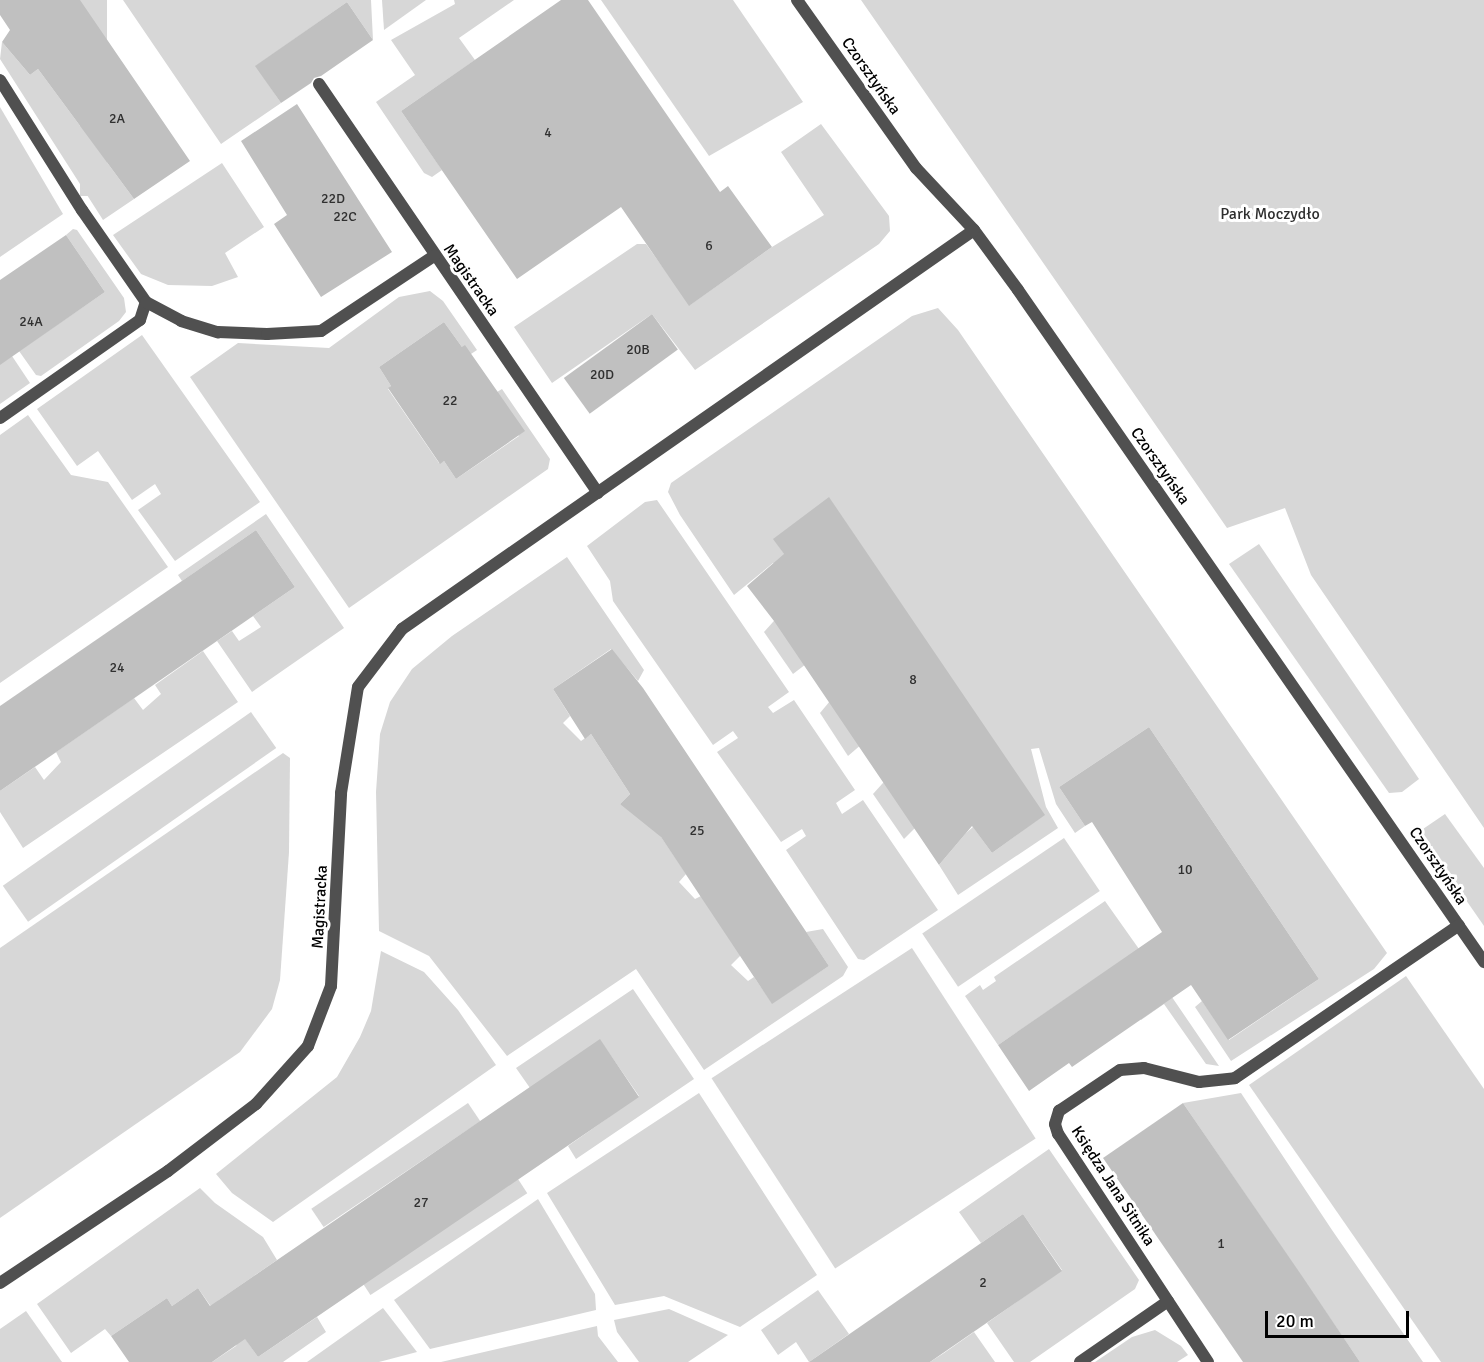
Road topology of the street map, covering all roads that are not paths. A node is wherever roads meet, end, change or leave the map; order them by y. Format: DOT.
graph roads {
  1 [pos="796,0"];
  2 [pos="0,80"];
  3 [pos="319,84"];
  4 [pos="974,230"];
  5 [pos="434,256"];
  6 [pos="146,302"];
  7 [pos="0,418"];
  8 [pos="598,493"];
  9 [pos="1459,925"];
  10 [pos="1484,962"];
  11 [pos="0,1283"];
  12 [pos="1168,1301"];
  13 [pos="1080,1362"];
  14 [pos="1208,1362"];
  1 -- 4 [label="street, Czorsztyńska"];
  2 -- 6 [label="street"];
  3 -- 5 [label="street, Magistracka"];
  4 -- 8 [label="street, Magistracka"];
  4 -- 9 [label="street, Czorsztyńska"];
  5 -- 6 [label="street"];
  5 -- 8 [label="street, Magistracka"];
  6 -- 7 [label="street"];
  8 -- 11 [label="street, Magistracka"];
  9 -- 10 [label="street, Czorsztyńska"];
  9 -- 12 [label="street, Księdza Jana Sitnika"];
  12 -- 13 [label="street"];
  12 -- 14 [label="street, Księdza Jana Sitnika"];
}
